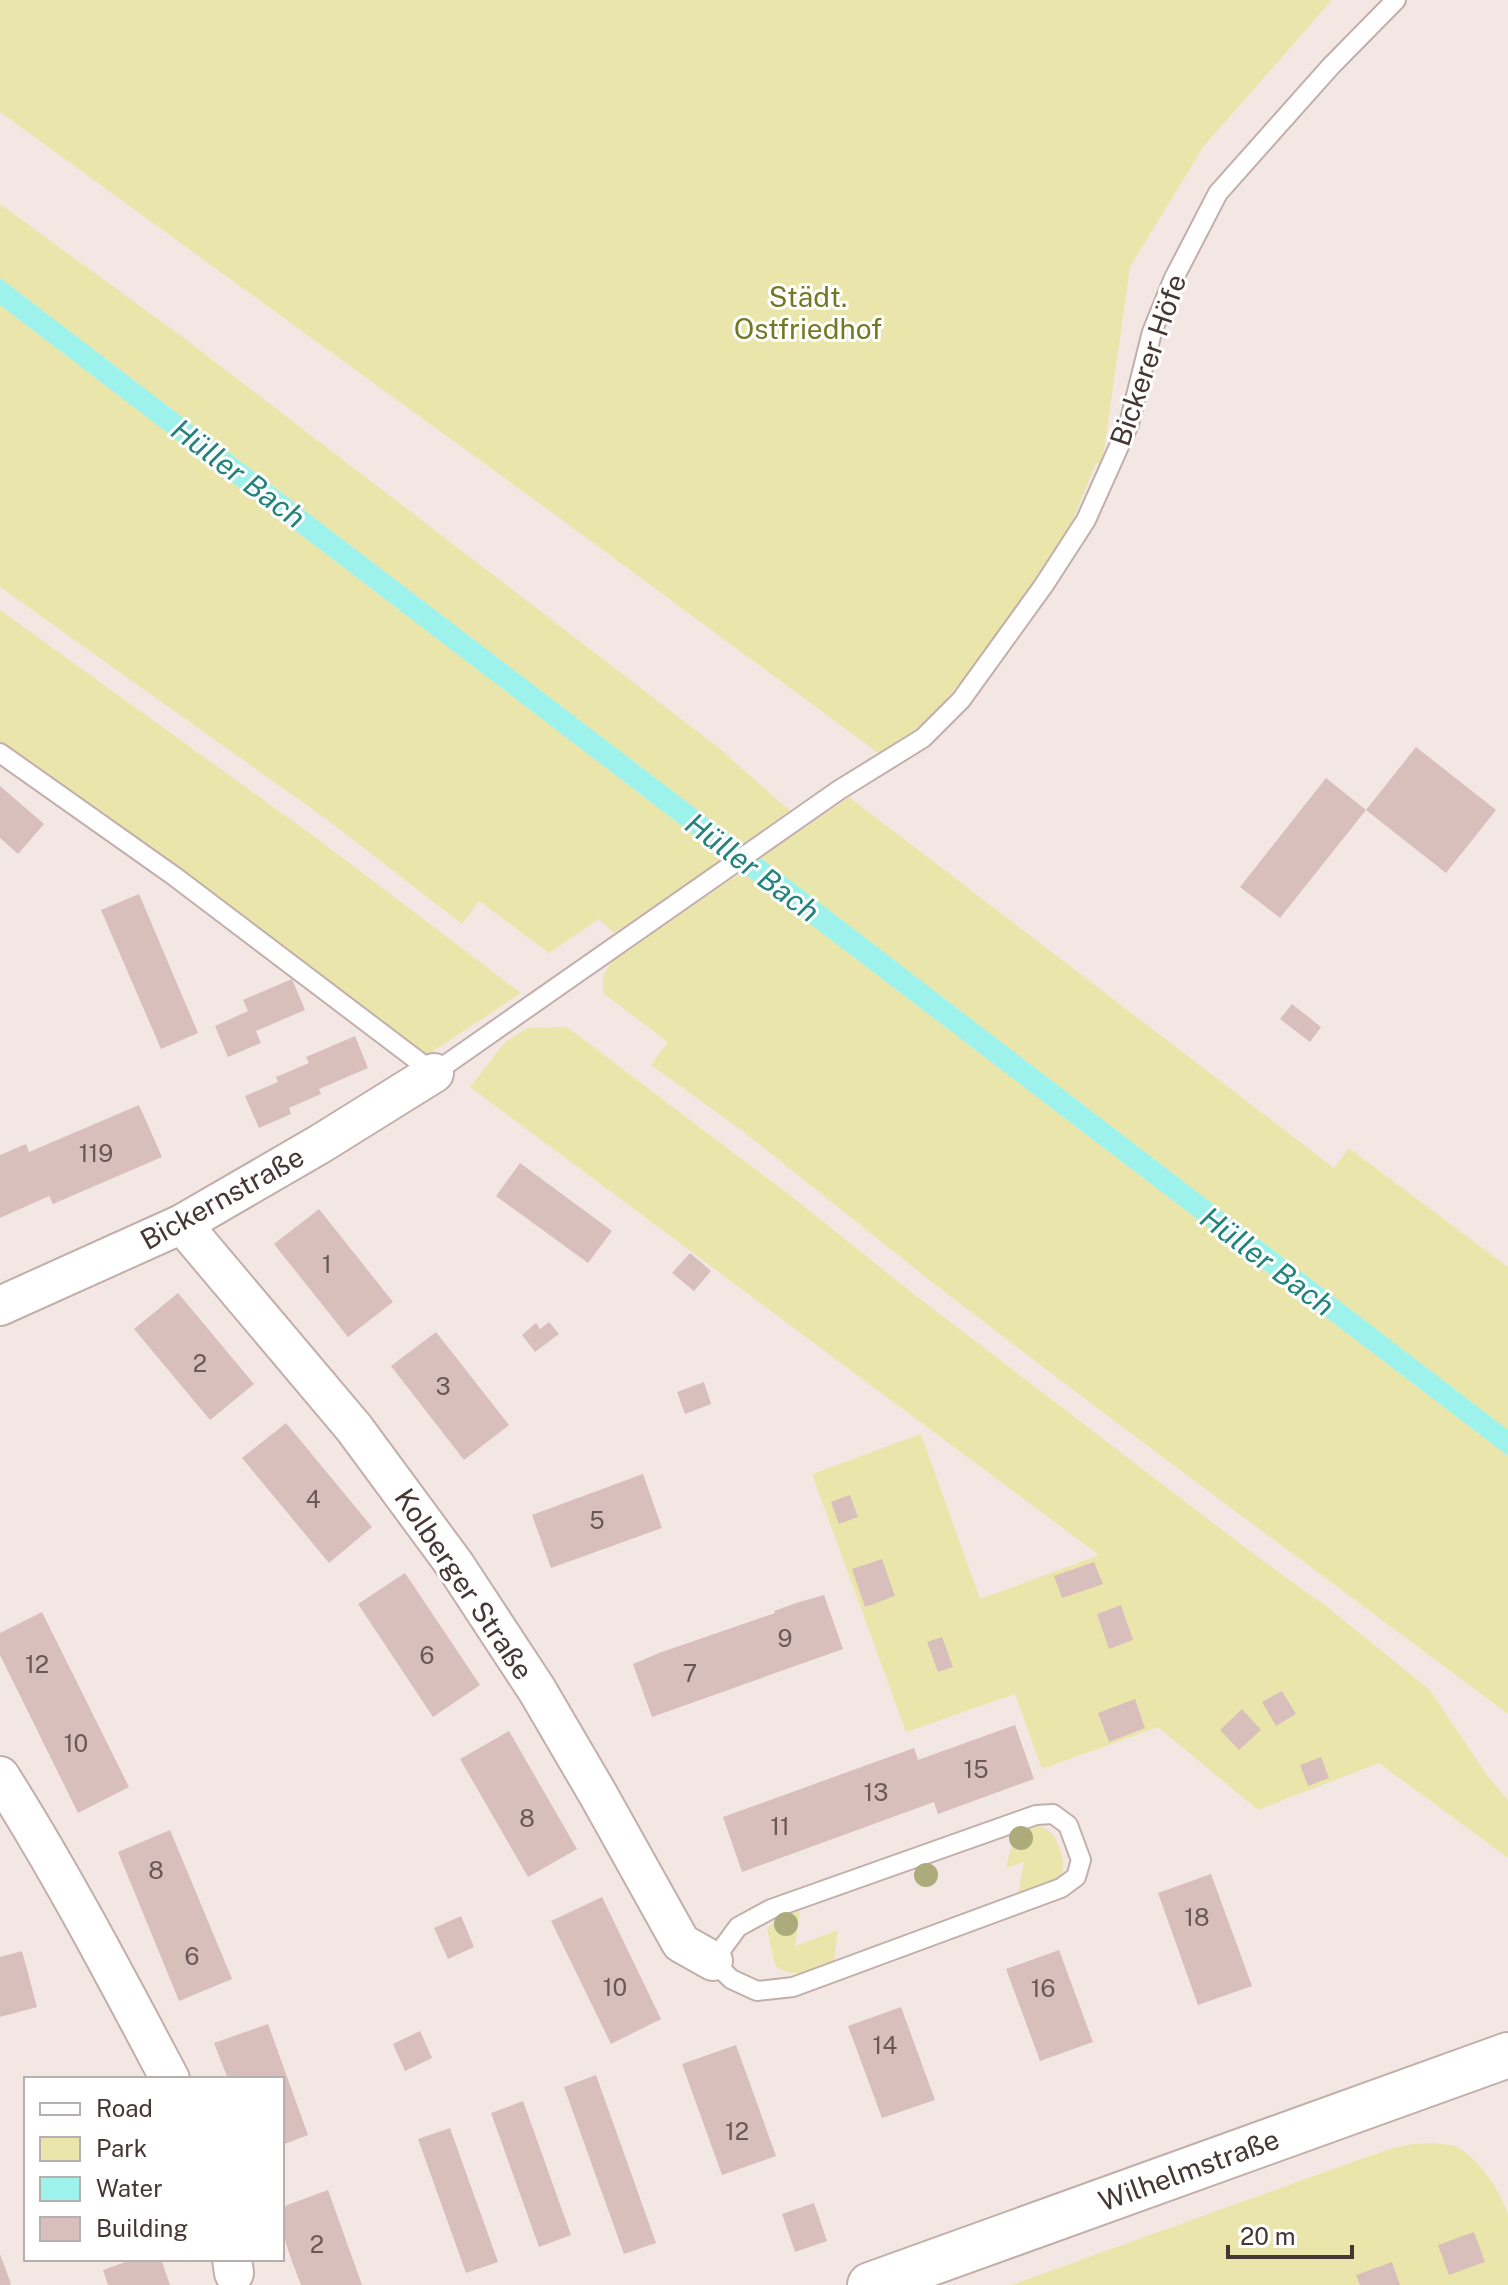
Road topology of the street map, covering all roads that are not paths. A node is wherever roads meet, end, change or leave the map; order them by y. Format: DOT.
graph roads {
  1 [pos="1396,0"];
  2 [pos="0,753"];
  3 [pos="434,1073"];
  4 [pos="182,1224"];
  5 [pos="0,1306"];
  6 [pos="0,1776"];
  7 [pos="713,1961"];
  8 [pos="1508,2055"];
  9 [pos="169,2077"];
  10 [pos="870,2285"];
  1 -- 3 [label="lane, Bickerer Höfe"];
  2 -- 3 [label="lane"];
  3 -- 4 [label="street, Bickernstraße"];
  4 -- 5 [label="street, Bickernstraße"];
  4 -- 7 [label="street, Kolberger Straße"];
  6 -- 9 [label="street"];
  7 -- 7 [label="lane, Kolberger Straße"];
  8 -- 10 [label="street, Wilhelmstraße"];
}
